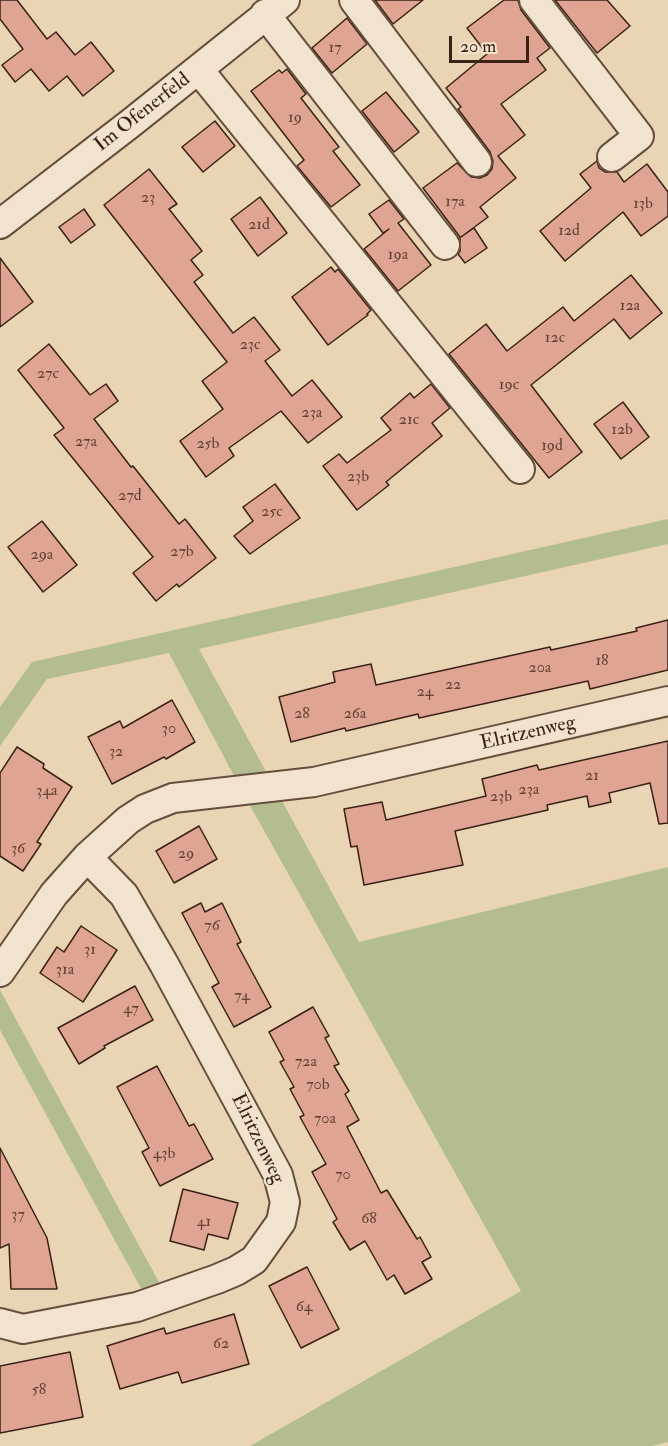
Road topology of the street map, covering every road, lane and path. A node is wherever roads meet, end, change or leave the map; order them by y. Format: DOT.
graph roads {
  1 [pos="354,0"];
  2 [pos="534,0"];
  3 [pos="275,7"];
  4 [pos="199,70"];
  5 [pos="612,157"];
  6 [pos="477,162"];
  7 [pos="0,224"];
  8 [pos="445,245"];
  9 [pos="520,469"];
  10 [pos="668,701"];
  11 [pos="87,857"];
  12 [pos="0,972"];
  13 [pos="0,1323"];
  1 -- 6 [label="street"];
  2 -- 5 [label="street"];
  3 -- 4 [label="street, Im Ofenerfeld"];
  3 -- 8 [label="street"];
  4 -- 7 [label="street, Im Ofenerfeld"];
  4 -- 9 [label="street"];
  10 -- 11 [label="street, Elritzenweg"];
  11 -- 12 [label="street, Elritzenweg"];
  11 -- 13 [label="street, Elritzenweg"];
}
